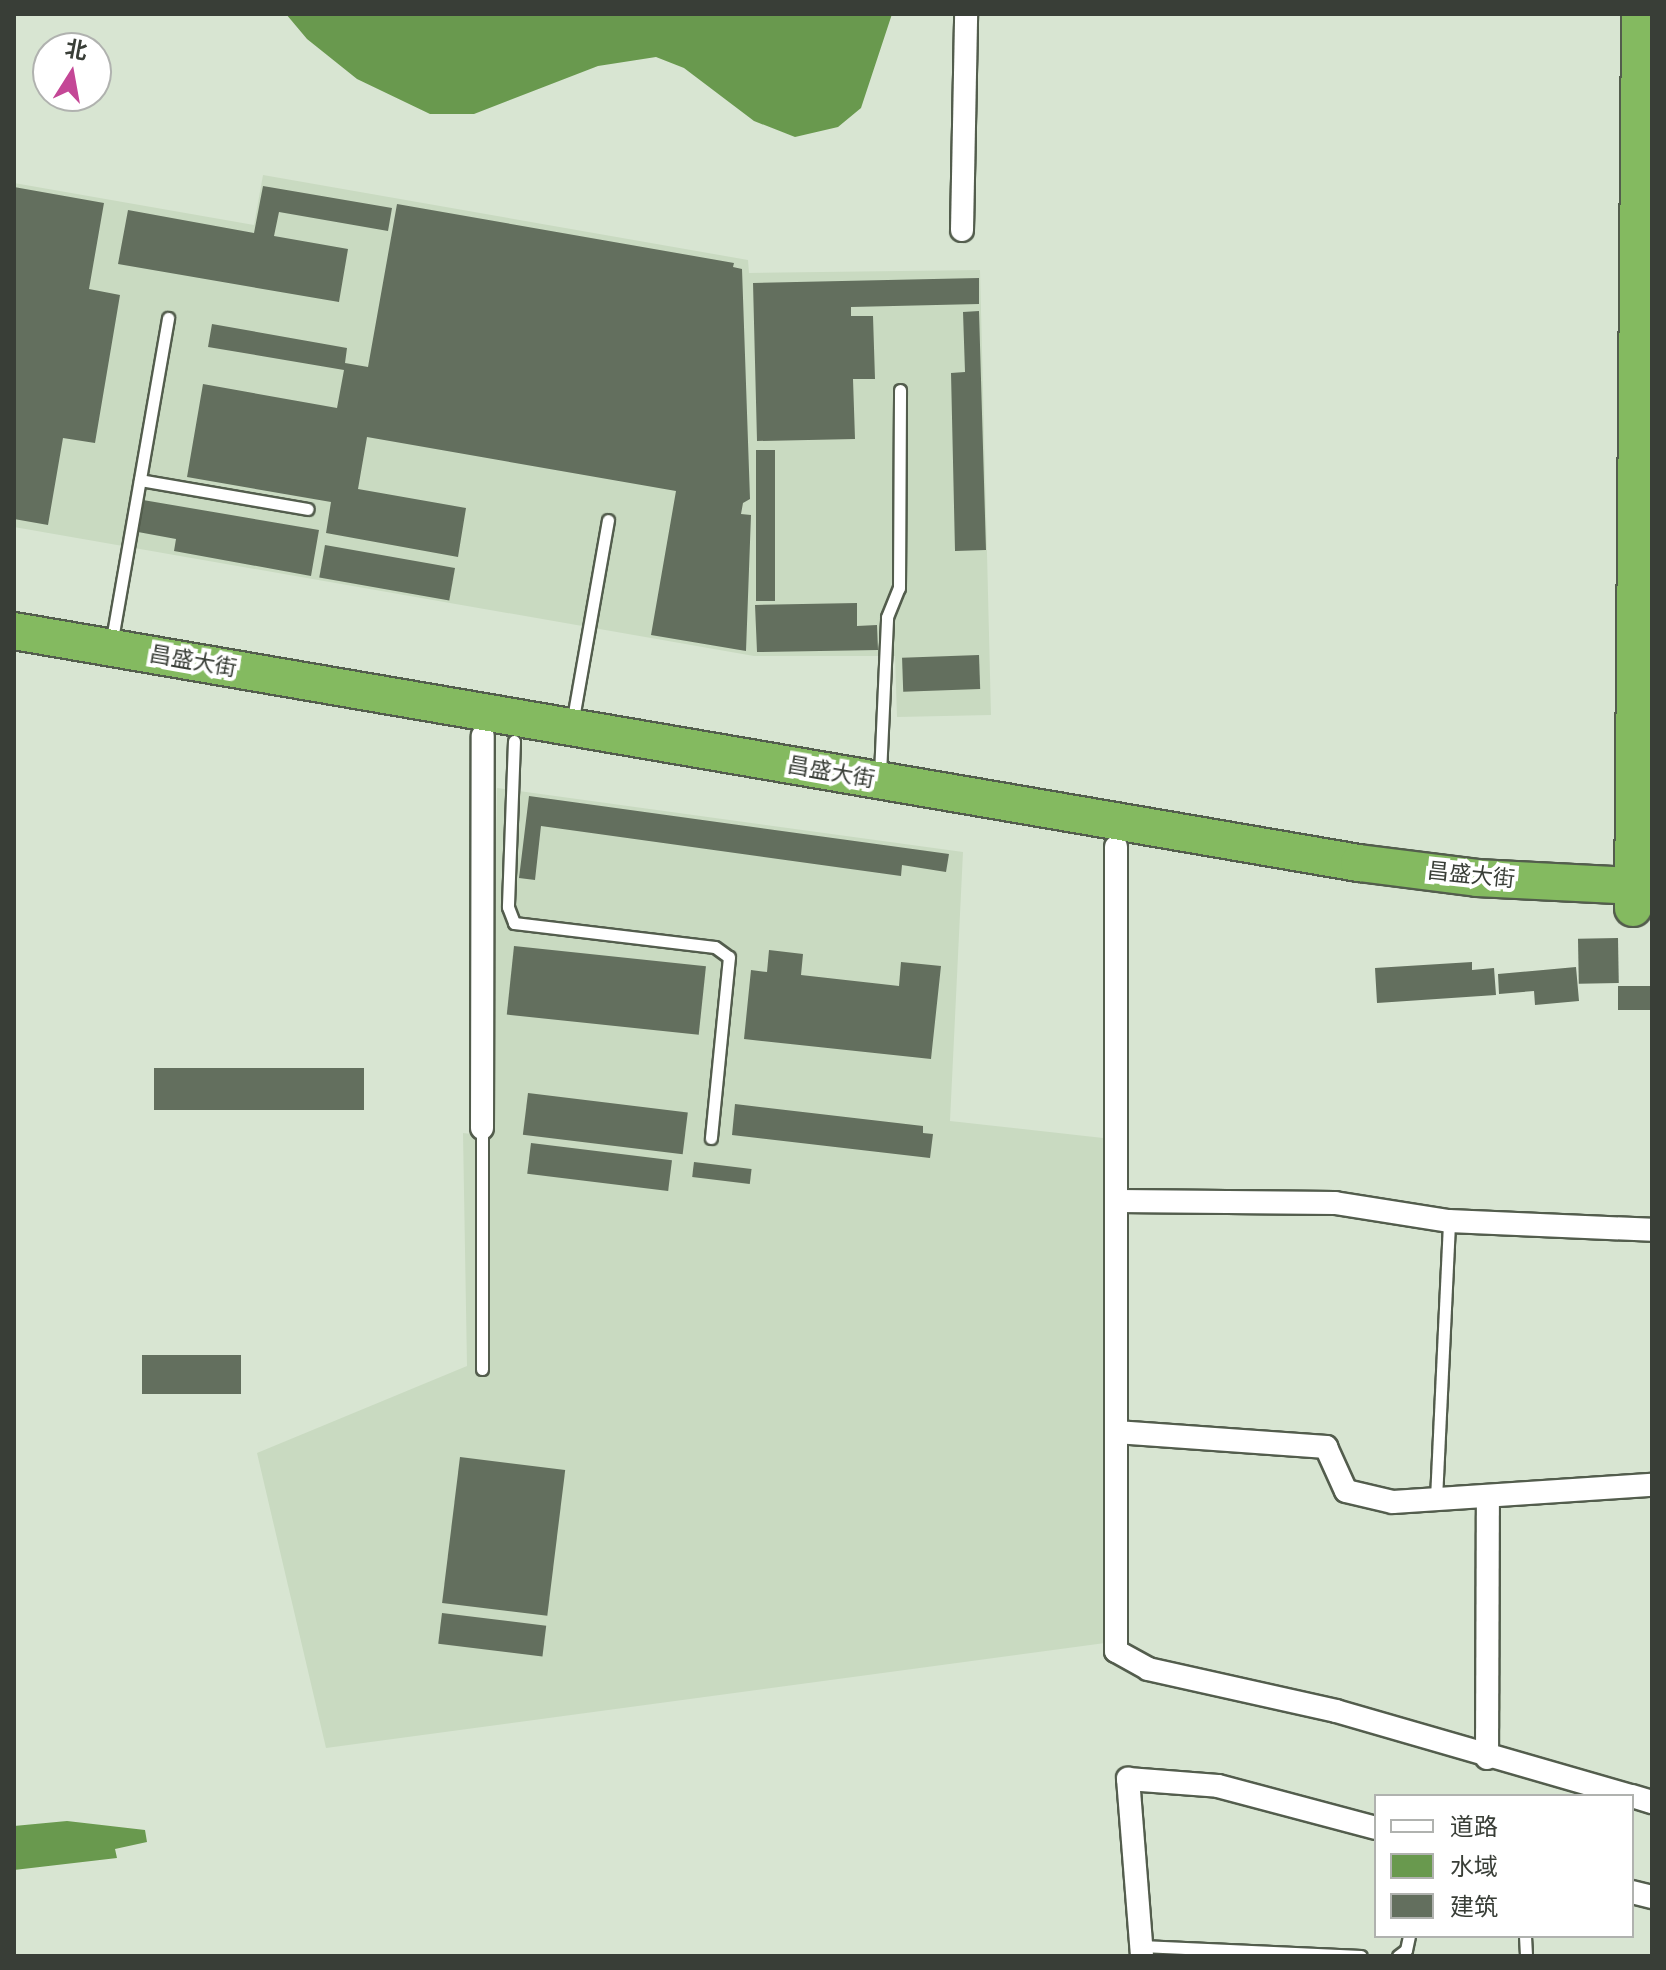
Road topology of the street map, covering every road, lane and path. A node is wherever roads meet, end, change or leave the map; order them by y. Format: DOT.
graph roads {
  1 [pos="966,14"];
  2 [pos="1640,14"];
  3 [pos="962,230"];
  4 [pos="168,318"];
  5 [pos="900,390"];
  6 [pos="1645,422"];
  7 [pos="140,480"];
  8 [pos="308,509"];
  9 [pos="608,520"];
  10 [pos="14,631"];
  11 [pos="110,648"];
  12 [pos="14,654"];
  13 [pos="572,728"];
  14 [pos="498,739"];
  15 [pos="880,782"];
  16 [pos="1116,847"];
  17 [pos="1642,898"];
  18 [pos="482,1128"];
  19 [pos="711,1138"];
  20 [pos="1119,1201"];
  21 [pos="1449,1221"];
  22 [pos="1652,1230"];
  23 [pos="482,1369"];
  24 [pos="1116,1432"];
  25 [pos="1652,1485"];
  26 [pos="1488,1496"];
  27 [pos="1436,1499"];
  28 [pos="1487,1758"];
  29 [pos="1624,1794"];
  30 [pos="1374,1827"];
  31 [pos="1409,1938"];
  32 [pos="1142,1951"];
  33 [pos="1276,1954"];
  34 [pos="1361,1956"];
  35 [pos="1398,1956"];
  1 -- 3 [label="street"];
  2 -- 6 [label="highway"];
  4 -- 7 [label="lane"];
  5 -- 15 [label="lane"];
  6 -- 17 [label="highway"];
  7 -- 8 [label="lane"];
  7 -- 11 [label="lane"];
  9 -- 13 [label="lane"];
  10 -- 11 [label="highway, 昌盛大街"];
  11 -- 13 [label="highway, 昌盛大街"];
  12 -- 14 [label="highway, 昌盛大街"];
  13 -- 15 [label="highway, 昌盛大街"];
  14 -- 16 [label="highway, 昌盛大街"];
  14 -- 18 [label="street"];
  14 -- 19 [label="lane"];
  15 -- 17 [label="highway, 昌盛大街"];
  16 -- 17 [label="highway, 昌盛大街"];
  16 -- 20 [label="street"];
  18 -- 23 [label="lane"];
  20 -- 21 [label="street"];
  20 -- 24 [label="street"];
  21 -- 22 [label="street"];
  21 -- 27 [label="lane"];
  24 -- 27 [label="street"];
  24 -- 28 [label="street"];
  25 -- 26 [label="street"];
  26 -- 27 [label="street"];
  26 -- 28 [label="street"];
  28 -- 29 [label="street"];
  30 -- 32 [label="street"];
  31 -- 35 [label="lane"];
  32 -- 33 [label="lane"];
  33 -- 34 [label="lane"];
}
